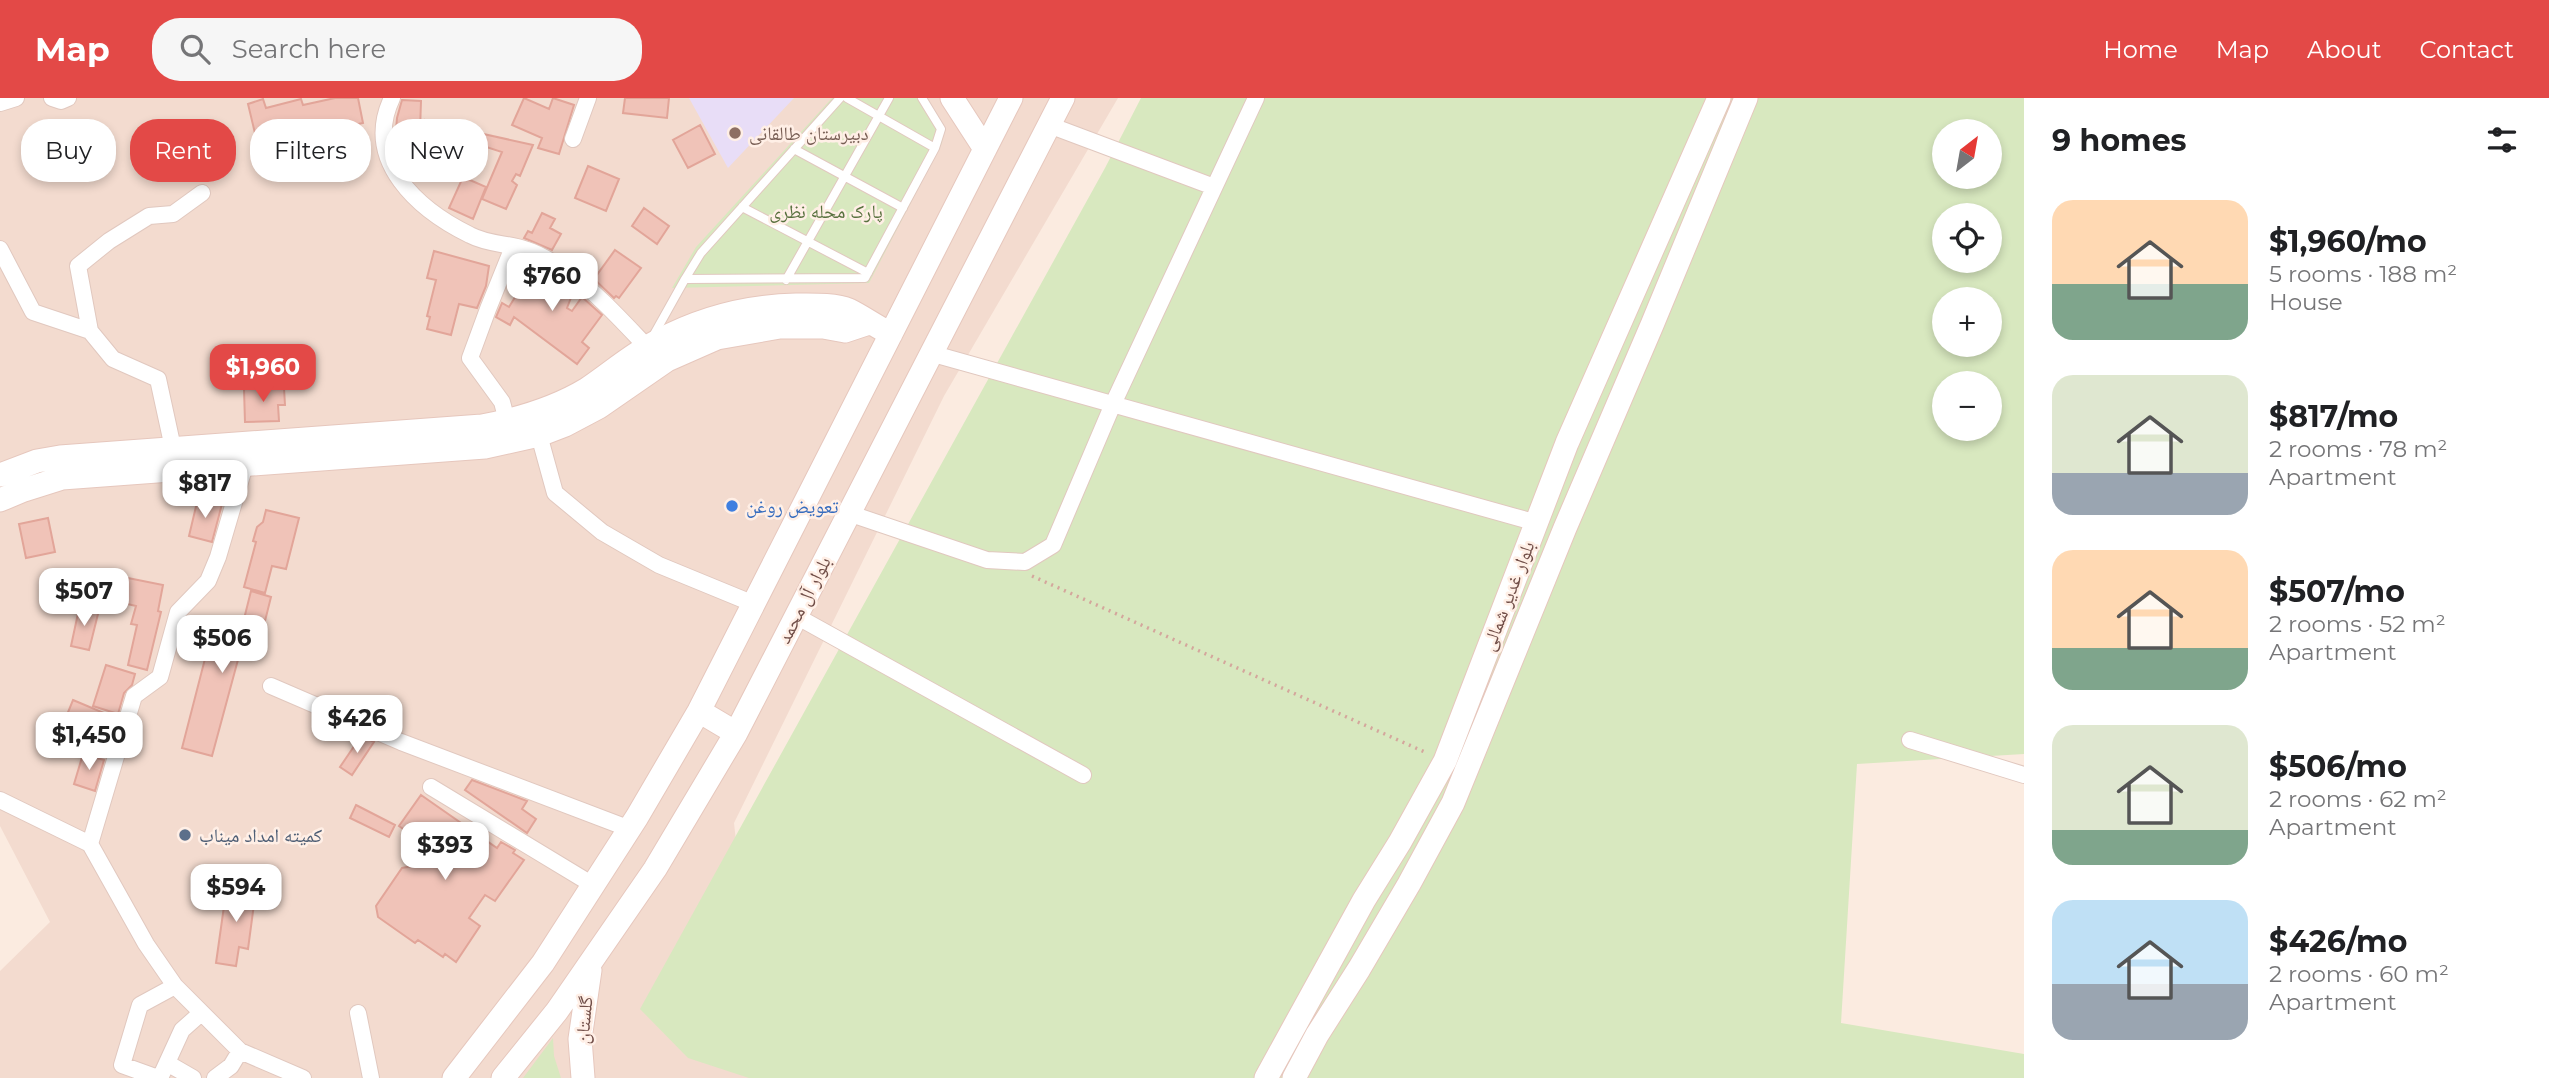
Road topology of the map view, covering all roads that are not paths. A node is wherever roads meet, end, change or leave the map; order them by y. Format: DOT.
graph roads {
  1 [pos="52,98"];
  2 [pos="68,98"];
  3 [pos="392,98"];
  4 [pos="588,98"];
  5 [pos="840,98"];
  6 [pos="847,98"];
  7 [pos="889,98"];
  8 [pos="922,98"];
  9 [pos="952,98"];
  10 [pos="1011,98"];
  11 [pos="1063,98"];
  12 [pos="1256,98"];
  13 [pos="1719,98"];
  14 [pos="1746,98"];
  15 [pos="880,116"];
  16 [pos="1049,125"];
  17 [pos="573,139"];
  18 [pos="935,148"];
  19 [pos="794,149"];
  20 [pos="985,149"];
  21 [pos="845,177"];
  22 [pos="1214,187"];
  23 [pos="202,193"];
  24 [pos="741,207"];
  25 [pos="903,208"];
  26 [pos="807,242"];
  27 [pos="513,247"];
  28 [pos="0,249"];
  29 [pos="868,273"];
  30 [pos="685,279"];
  31 [pos="786,280"];
  32 [pos="869,323"];
  33 [pos="90,331"];
  34 [pos="891,334"];
  35 [pos="648,347"];
  36 [pos="930,353"];
  37 [pos="1113,404"];
  38 [pos="507,421"];
  39 [pos="539,435"];
  40 [pos="173,448"];
  41 [pos="245,466"];
  42 [pos="0,475"];
  43 [pos="0,500"];
  44 [pos="848,513"];
  45 [pos="1537,523"];
  46 [pos="754,604"];
  47 [pos="796,616"];
  48 [pos="271,686"];
  49 [pos="699,711"];
  50 [pos="736,733"];
  51 [pos="1910,740"];
  52 [pos="1083,775"];
  53 [pos="2024,775"];
  54 [pos="431,787"];
  55 [pos="0,800"];
  56 [pos="630,829"];
  57 [pos="90,844"];
  58 [pos="593,885"];
  59 [pos="590,963"];
  60 [pos="175,986"];
  61 [pos="358,1013"];
  62 [pos="200,1014"];
  63 [pos="240,1051"];
  64 [pos="162,1073"];
  65 [pos="193,1078"];
  66 [pos="215,1078"];
  67 [pos="303,1078"];
  68 [pos="371,1078"];
  69 [pos="454,1078"];
  70 [pos="503,1078"];
  71 [pos="583,1078"];
  72 [pos="1266,1078"];
  73 [pos="1294,1078"];
  1 -- 2 [label="street"];
  3 -- 27 [label="street"];
  4 -- 17 [label="street"];
  5 -- 19 [label="lane"];
  6 -- 15 [label="lane"];
  7 -- 15 [label="lane"];
  8 -- 18 [label="lane"];
  9 -- 20 [label="main road"];
  10 -- 20 [label="main road"];
  11 -- 16 [label="main road, بلوار آل محمد"];
  12 -- 22 [label="street"];
  13 -- 45 [label="main road, بلوار غدیر شمالی"];
  14 -- 73 [label="main road, بلوار غدیر شمالی"];
  15 -- 18 [label="lane"];
  15 -- 21 [label="lane"];
  16 -- 22 [label="street"];
  16 -- 36 [label="main road, بلوار آل محمد"];
  18 -- 25 [label="lane"];
  19 -- 21 [label="lane"];
  19 -- 24 [label="lane"];
  20 -- 34 [label="main road"];
  21 -- 25 [label="lane"];
  21 -- 26 [label="lane"];
  22 -- 37 [label="street"];
  23 -- 33 [label="street"];
  24 -- 26 [label="lane"];
  24 -- 30 [label="lane"];
  25 -- 29 [label="lane"];
  26 -- 29 [label="lane"];
  26 -- 31 [label="lane"];
  27 -- 35 [label="street"];
  27 -- 38 [label="street"];
  28 -- 33 [label="street"];
  29 -- 31 [label="lane"];
  30 -- 31 [label="lane"];
  30 -- 35 [label="lane"];
  32 -- 34 [label="main road"];
  32 -- 35 [label="main road"];
  32 -- 39 [label="main road"];
  33 -- 40 [label="street"];
  34 -- 46 [label="main road"];
  35 -- 38 [label="main road"];
  36 -- 37 [label="street"];
  36 -- 44 [label="main road, بلوار آل محمد"];
  37 -- 44 [label="street"];
  37 -- 45 [label="street"];
  38 -- 40 [label="main road"];
  39 -- 41 [label="main road"];
  39 -- 46 [label="street"];
  40 -- 42 [label="main road"];
  41 -- 43 [label="main road"];
  41 -- 57 [label="street"];
  44 -- 47 [label="main road, بلوار آل محمد"];
  45 -- 72 [label="main road, بلوار غدیر شمالی"];
  46 -- 49 [label="main road"];
  47 -- 50 [label="main road, بلوار آل محمد"];
  47 -- 52 [label="street"];
  48 -- 56 [label="street"];
  49 -- 50 [label="main road"];
  49 -- 56 [label="main road"];
  50 -- 59 [label="main road, بلوار آل محمد"];
  51 -- 53 [label="street"];
  54 -- 58 [label="street"];
  55 -- 57 [label="street"];
  56 -- 58 [label="main road"];
  57 -- 60 [label="street"];
  58 -- 69 [label="main road"];
  59 -- 70 [label="main road, بلوار آل محمد"];
  59 -- 71 [label="main road, گلستان"];
  60 -- 62 [label="street"];
  60 -- 64 [label="street"];
  61 -- 68 [label="street"];
  62 -- 63 [label="street"];
  62 -- 64 [label="street"];
  63 -- 66 [label="street"];
  63 -- 67 [label="street"];
  64 -- 65 [label="street"];
}
